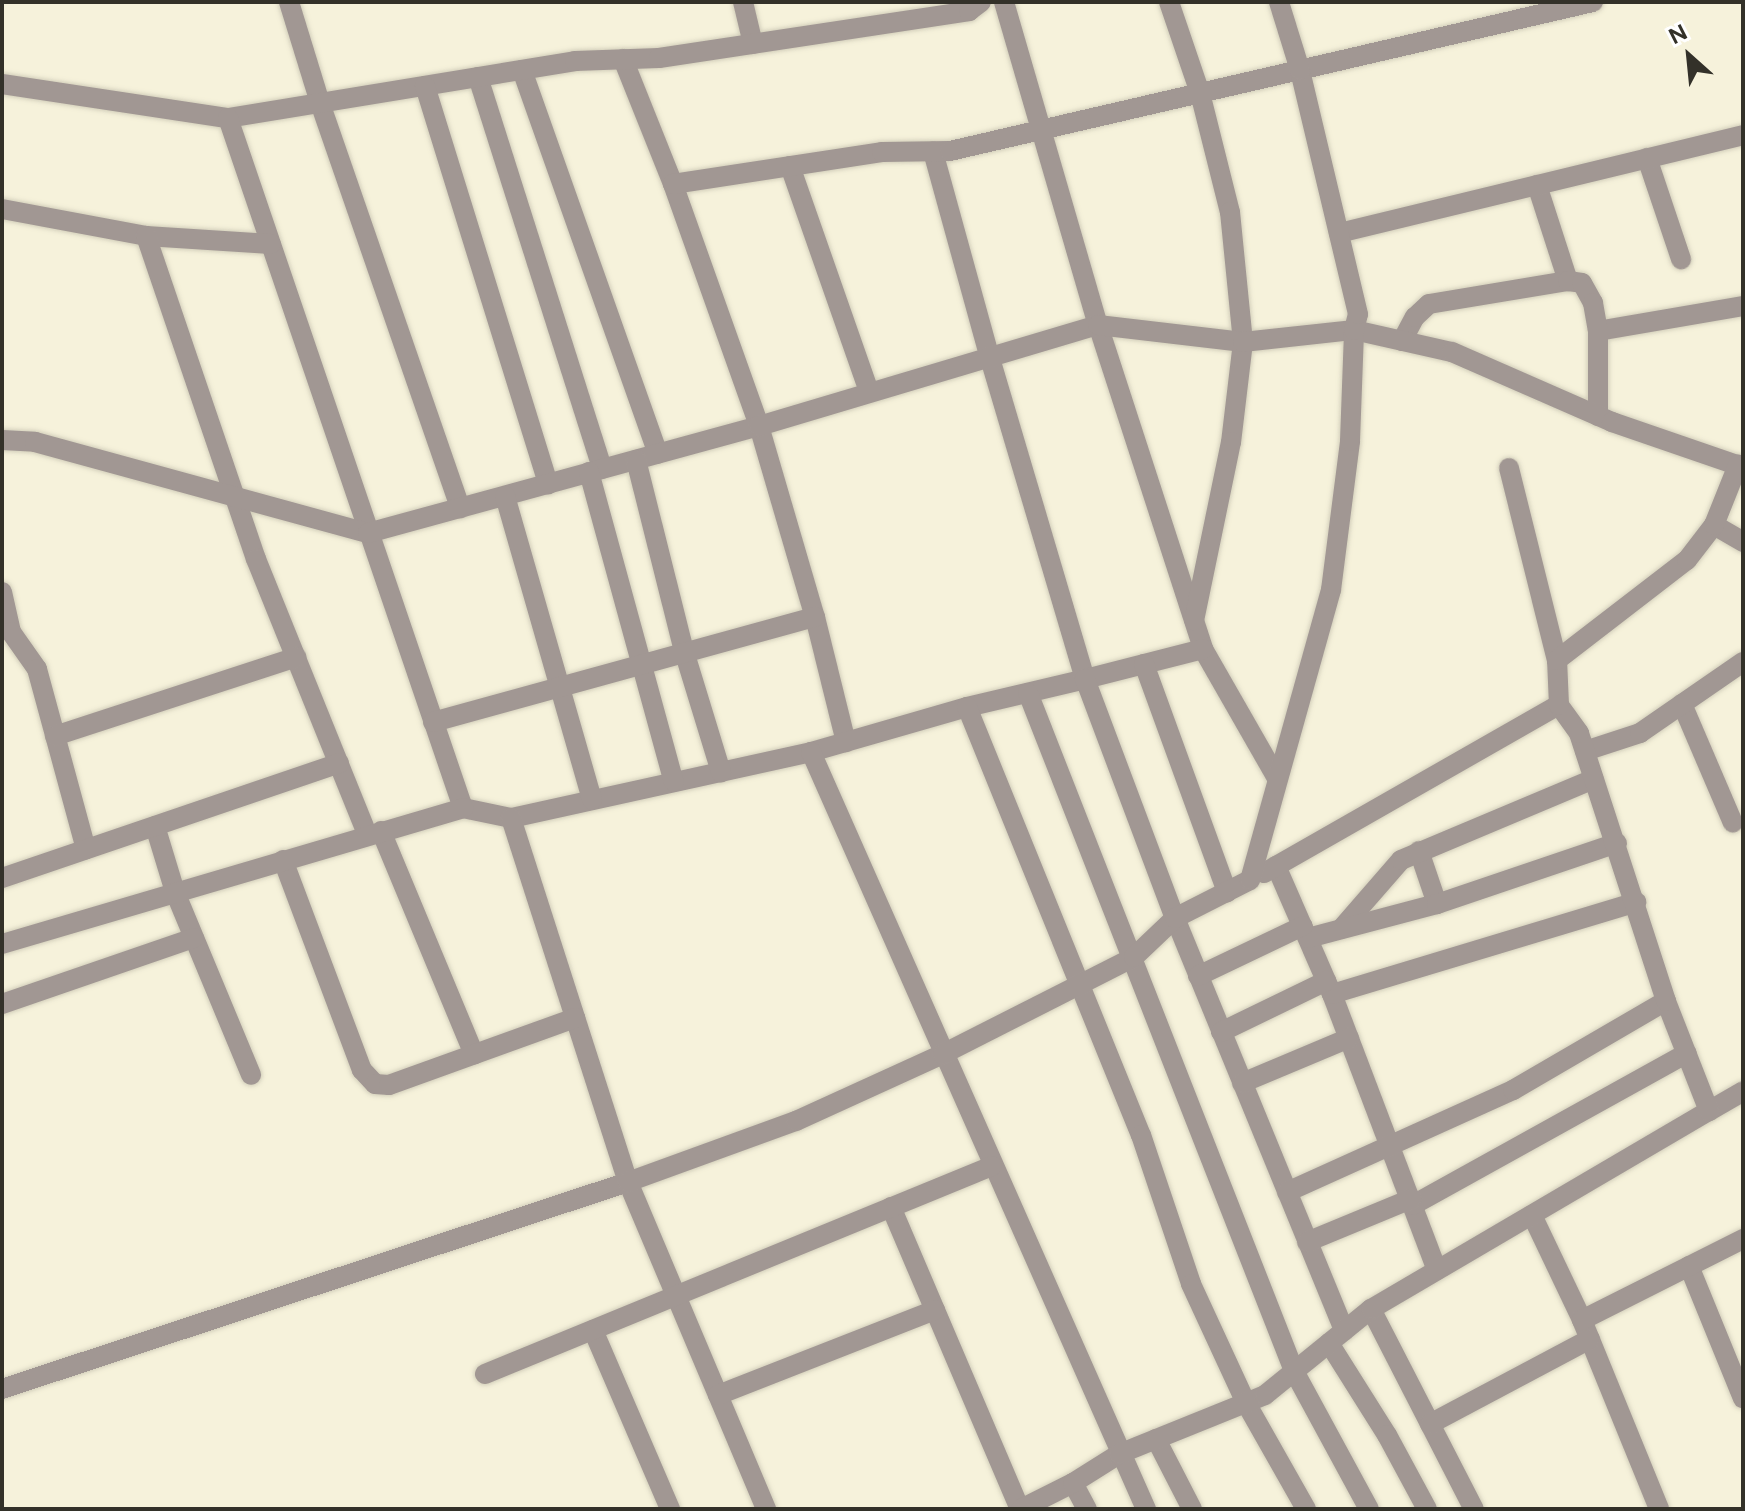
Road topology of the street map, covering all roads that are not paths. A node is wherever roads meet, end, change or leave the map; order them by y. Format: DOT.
graph roads {
  1 [pos="289,2"];
  2 [pos="743,2"];
  3 [pos="981,2"];
  4 [pos="1004,2"];
  5 [pos="1169,2"];
  6 [pos="1279,2"];
  7 [pos="1593,2"];
  8 [pos="753,44"];
  9 [pos="623,59"];
  10 [pos="522,70"];
  11 [pos="1300,70"];
  12 [pos="478,77"];
  13 [pos="2,84"];
  14 [pos="425,86"];
  15 [pos="1200,93"];
  16 [pos="320,103"];
  17 [pos="228,118"];
  18 [pos="1040,130"];
  19 [pos="1743,135"];
  20 [pos="933,152"];
  21 [pos="1647,158"];
  22 [pos="790,166"];
  23 [pos="673,184"];
  24 [pos="1537,185"];
  25 [pos="2,209"];
  26 [pos="1339,233"];
  27 [pos="146,236"];
  28 [pos="271,244"];
  29 [pos="1681,259"];
  30 [pos="1568,281"];
  31 [pos="1743,306"];
  32 [pos="1098,325"];
  33 [pos="1354,330"];
  34 [pos="1598,331"];
  35 [pos="1402,341"];
  36 [pos="1243,342"];
  37 [pos="989,355"];
  38 [pos="869,392"];
  39 [pos="1598,416"];
  40 [pos="759,426"];
  41 [pos="2,440"];
  42 [pos="658,454"];
  43 [pos="636,460"];
  44 [pos="1740,466"];
  45 [pos="1509,468"];
  46 [pos="596,471"];
  47 [pos="548,484"];
  48 [pos="233,496"];
  49 [pos="505,496"];
  50 [pos="460,508"];
  51 [pos="1714,525"];
  52 [pos="368,533"];
  53 [pos="1743,542"];
  54 [pos="2,592"];
  55 [pos="815,617"];
  56 [pos="1194,621"];
  57 [pos="7,634"];
  58 [pos="1203,649"];
  59 [pos="684,651"];
  60 [pos="296,657"];
  61 [pos="1557,660"];
  62 [pos="1743,662"];
  63 [pos="643,663"];
  64 [pos="1144,664"];
  65 [pos="1085,679"];
  66 [pos="557,688"];
  67 [pos="1028,693"];
  68 [pos="1682,704"];
  69 [pos="1559,705"];
  70 [pos="967,707"];
  71 [pos="433,722"];
  72 [pos="55,736"];
  73 [pos="846,742"];
  74 [pos="1585,751"];
  75 [pos="811,752"];
  76 [pos="339,763"];
  77 [pos="721,772"];
  78 [pos="1277,778"];
  79 [pos="1594,779"];
  80 [pos="674,782"];
  81 [pos="592,800"];
  82 [pos="463,808"];
  83 [pos="511,818"];
  84 [pos="1733,823"];
  85 [pos="155,826"];
  86 [pos="374,832"];
  87 [pos="1617,843"];
  88 [pos="86,849"];
  89 [pos="1419,851"];
  90 [pos="283,860"];
  91 [pos="1276,866"];
  92 [pos="2,878"];
  93 [pos="1250,880"];
  94 [pos="175,892"];
  95 [pos="1227,892"];
  96 [pos="1636,902"];
  97 [pos="1437,904"];
  98 [pos="1175,918"];
  99 [pos="1341,929"];
  100 [pos="1305,932"];
  101 [pos="194,938"];
  102 [pos="2,944"];
  103 [pos="1134,957"];
  104 [pos="1198,976"];
  105 [pos="1081,984"];
  106 [pos="1329,987"];
  107 [pos="1666,1001"];
  108 [pos="2,1003"];
  109 [pos="575,1018"];
  110 [pos="1221,1032"];
  111 [pos="1349,1038"];
  112 [pos="1687,1053"];
  113 [pos="474,1054"];
  114 [pos="943,1054"];
  115 [pos="251,1075"];
  116 [pos="1242,1083"];
  117 [pos="1743,1091"];
  118 [pos="1709,1111"];
  119 [pos="1391,1147"];
  120 [pos="992,1166"];
  121 [pos="628,1182"];
  122 [pos="1287,1192"];
  123 [pos="1412,1202"];
  124 [pos="891,1207"];
  125 [pos="1532,1215"];
  126 [pos="1743,1239"];
  127 [pos="1307,1242"];
  128 [pos="1689,1266"];
  129 [pos="1437,1270"];
  130 [pos="677,1295"];
  131 [pos="1371,1309"];
  132 [pos="935,1310"];
  133 [pos="593,1330"];
  134 [pos="1586,1330"];
  135 [pos="1336,1337"];
  136 [pos="1294,1371"];
  137 [pos="485,1374"];
  138 [pos="2,1389"];
  139 [pos="718,1395"];
  140 [pos="1743,1398"];
  141 [pos="1246,1403"];
  142 [pos="1430,1424"];
  143 [pos="1156,1439"];
  144 [pos="1119,1454"];
  145 [pos="1073,1483"];
  146 [pos="670,1509"];
  147 [pos="766,1509"];
  148 [pos="1020,1509"];
  149 [pos="1087,1509"];
  150 [pos="1146,1509"];
  151 [pos="1192,1509"];
  152 [pos="1306,1509"];
  153 [pos="1369,1509"];
  154 [pos="1427,1509"];
  155 [pos="1474,1509"];
  156 [pos="1659,1509"];
  1 -- 16 [label="street"];
  2 -- 8 [label="street"];
  3 -- 8 [label="street"];
  4 -- 18 [label="street"];
  5 -- 15 [label="street"];
  6 -- 11 [label="street"];
  7 -- 11 [label="street"];
  8 -- 9 [label="street"];
  9 -- 10 [label="street"];
  9 -- 23 [label="street"];
  10 -- 12 [label="street"];
  10 -- 42 [label="street"];
  11 -- 15 [label="street"];
  11 -- 26 [label="street"];
  12 -- 14 [label="street"];
  12 -- 46 [label="street"];
  13 -- 17 [label="street"];
  14 -- 16 [label="street"];
  14 -- 47 [label="street"];
  15 -- 18 [label="street"];
  15 -- 36 [label="street"];
  16 -- 17 [label="street"];
  16 -- 50 [label="street"];
  17 -- 28 [label="street"];
  18 -- 20 [label="street"];
  18 -- 32 [label="street"];
  19 -- 21 [label="street"];
  20 -- 22 [label="street"];
  20 -- 37 [label="street"];
  21 -- 24 [label="street"];
  21 -- 29 [label="street"];
  22 -- 23 [label="street"];
  22 -- 38 [label="street"];
  23 -- 40 [label="street"];
  24 -- 26 [label="street"];
  24 -- 30 [label="street"];
  25 -- 27 [label="street"];
  26 -- 33 [label="street"];
  27 -- 28 [label="street"];
  27 -- 48 [label="street"];
  28 -- 52 [label="street"];
  30 -- 34 [label="street"];
  30 -- 35 [label="street"];
  31 -- 34 [label="street"];
  32 -- 36 [label="street"];
  32 -- 37 [label="street"];
  32 -- 56 [label="street"];
  33 -- 35 [label="street"];
  33 -- 36 [label="street"];
  33 -- 78 [label="street"];
  34 -- 39 [label="street"];
  35 -- 39 [label="street"];
  36 -- 56 [label="street"];
  37 -- 38 [label="street"];
  37 -- 65 [label="street"];
  38 -- 40 [label="street"];
  39 -- 44 [label="street"];
  40 -- 42 [label="street"];
  40 -- 55 [label="street"];
  41 -- 48 [label="street"];
  42 -- 43 [label="street"];
  43 -- 46 [label="street"];
  43 -- 59 [label="street"];
  44 -- 51 [label="street"];
  45 -- 61 [label="street"];
  46 -- 47 [label="street"];
  46 -- 63 [label="street"];
  47 -- 49 [label="street"];
  48 -- 52 [label="street"];
  48 -- 60 [label="street"];
  49 -- 50 [label="street"];
  49 -- 66 [label="street"];
  50 -- 52 [label="street"];
  51 -- 53 [label="street"];
  51 -- 61 [label="street"];
  52 -- 71 [label="street"];
  54 -- 57 [label="street"];
  55 -- 59 [label="street"];
  55 -- 73 [label="street"];
  56 -- 58 [label="street"];
  57 -- 72 [label="street"];
  58 -- 64 [label="street"];
  58 -- 78 [label="street"];
  59 -- 63 [label="street"];
  59 -- 77 [label="street"];
  60 -- 72 [label="street"];
  60 -- 76 [label="street"];
  61 -- 69 [label="street"];
  62 -- 68 [label="street"];
  63 -- 66 [label="street"];
  63 -- 80 [label="street"];
  64 -- 65 [label="street"];
  64 -- 95 [label="street"];
  65 -- 67 [label="street"];
  65 -- 98 [label="street"];
  66 -- 71 [label="street"];
  66 -- 81 [label="street"];
  67 -- 70 [label="street"];
  67 -- 103 [label="street"];
  68 -- 74 [label="street"];
  68 -- 84 [label="street"];
  69 -- 74 [label="street"];
  69 -- 91 [label="street"];
  70 -- 73 [label="street"];
  70 -- 105 [label="street"];
  71 -- 82 [label="street"];
  72 -- 88 [label="street"];
  73 -- 75 [label="street"];
  74 -- 79 [label="street"];
  75 -- 77 [label="street"];
  75 -- 114 [label="street"];
  76 -- 85 [label="street"];
  76 -- 86 [label="street"];
  77 -- 80 [label="street"];
  78 -- 93 [label="street"];
  79 -- 87 [label="street"];
  79 -- 89 [label="street"];
  80 -- 81 [label="street"];
  81 -- 83 [label="street"];
  82 -- 83 [label="street"];
  82 -- 86 [label="street"];
  83 -- 109 [label="street"];
  85 -- 88 [label="street"];
  85 -- 94 [label="street"];
  86 -- 90 [label="street"];
  86 -- 113 [label="street"];
  87 -- 96 [label="street"];
  87 -- 97 [label="street"];
  88 -- 92 [label="street"];
  89 -- 97 [label="street"];
  89 -- 99 [label="street"];
  90 -- 94 [label="street"];
  90 -- 113 [label="street"];
  91 -- 93 [label="street"];
  91 -- 100 [label="street"];
  93 -- 95 [label="street"];
  94 -- 101 [label="street"];
  94 -- 102 [label="street"];
  95 -- 98 [label="street"];
  96 -- 106 [label="street"];
  96 -- 107 [label="street"];
  97 -- 99 [label="street"];
  98 -- 103 [label="street"];
  98 -- 104 [label="street"];
  99 -- 100 [label="street"];
  100 -- 104 [label="street"];
  100 -- 106 [label="street"];
  101 -- 108 [label="street"];
  101 -- 115 [label="street"];
  103 -- 105 [label="street"];
  103 -- 136 [label="street"];
  104 -- 110 [label="street"];
  105 -- 114 [label="street"];
  105 -- 141 [label="street"];
  106 -- 110 [label="street"];
  106 -- 111 [label="street"];
  107 -- 112 [label="street"];
  107 -- 119 [label="street"];
  109 -- 113 [label="street"];
  109 -- 121 [label="street"];
  110 -- 116 [label="street"];
  111 -- 116 [label="street"];
  111 -- 119 [label="street"];
  112 -- 118 [label="street"];
  112 -- 123 [label="street"];
  114 -- 120 [label="street"];
  114 -- 121 [label="street"];
  116 -- 122 [label="street"];
  117 -- 118 [label="street"];
  118 -- 125 [label="street"];
  119 -- 122 [label="street"];
  119 -- 123 [label="street"];
  120 -- 124 [label="street"];
  120 -- 144 [label="street"];
  121 -- 130 [label="street"];
  121 -- 138 [label="street"];
  122 -- 127 [label="street"];
  123 -- 127 [label="street"];
  123 -- 129 [label="street"];
  124 -- 130 [label="street"];
  124 -- 132 [label="street"];
  125 -- 129 [label="street"];
  125 -- 134 [label="street"];
  126 -- 128 [label="street"];
  127 -- 135 [label="street"];
  128 -- 134 [label="street"];
  128 -- 140 [label="street"];
  129 -- 131 [label="street"];
  130 -- 133 [label="street"];
  130 -- 139 [label="street"];
  131 -- 135 [label="street"];
  131 -- 142 [label="street"];
  132 -- 139 [label="street"];
  132 -- 148 [label="street"];
  133 -- 137 [label="street"];
  133 -- 146 [label="street"];
  134 -- 142 [label="street"];
  134 -- 156 [label="street"];
  135 -- 136 [label="street"];
  135 -- 154 [label="street"];
  136 -- 141 [label="street"];
  136 -- 153 [label="street"];
  139 -- 147 [label="street"];
  141 -- 143 [label="street"];
  141 -- 152 [label="street"];
  142 -- 155 [label="street"];
  143 -- 144 [label="street"];
  143 -- 151 [label="street"];
  144 -- 145 [label="street"];
  144 -- 150 [label="street"];
  145 -- 148 [label="street"];
  145 -- 149 [label="street"];
}
